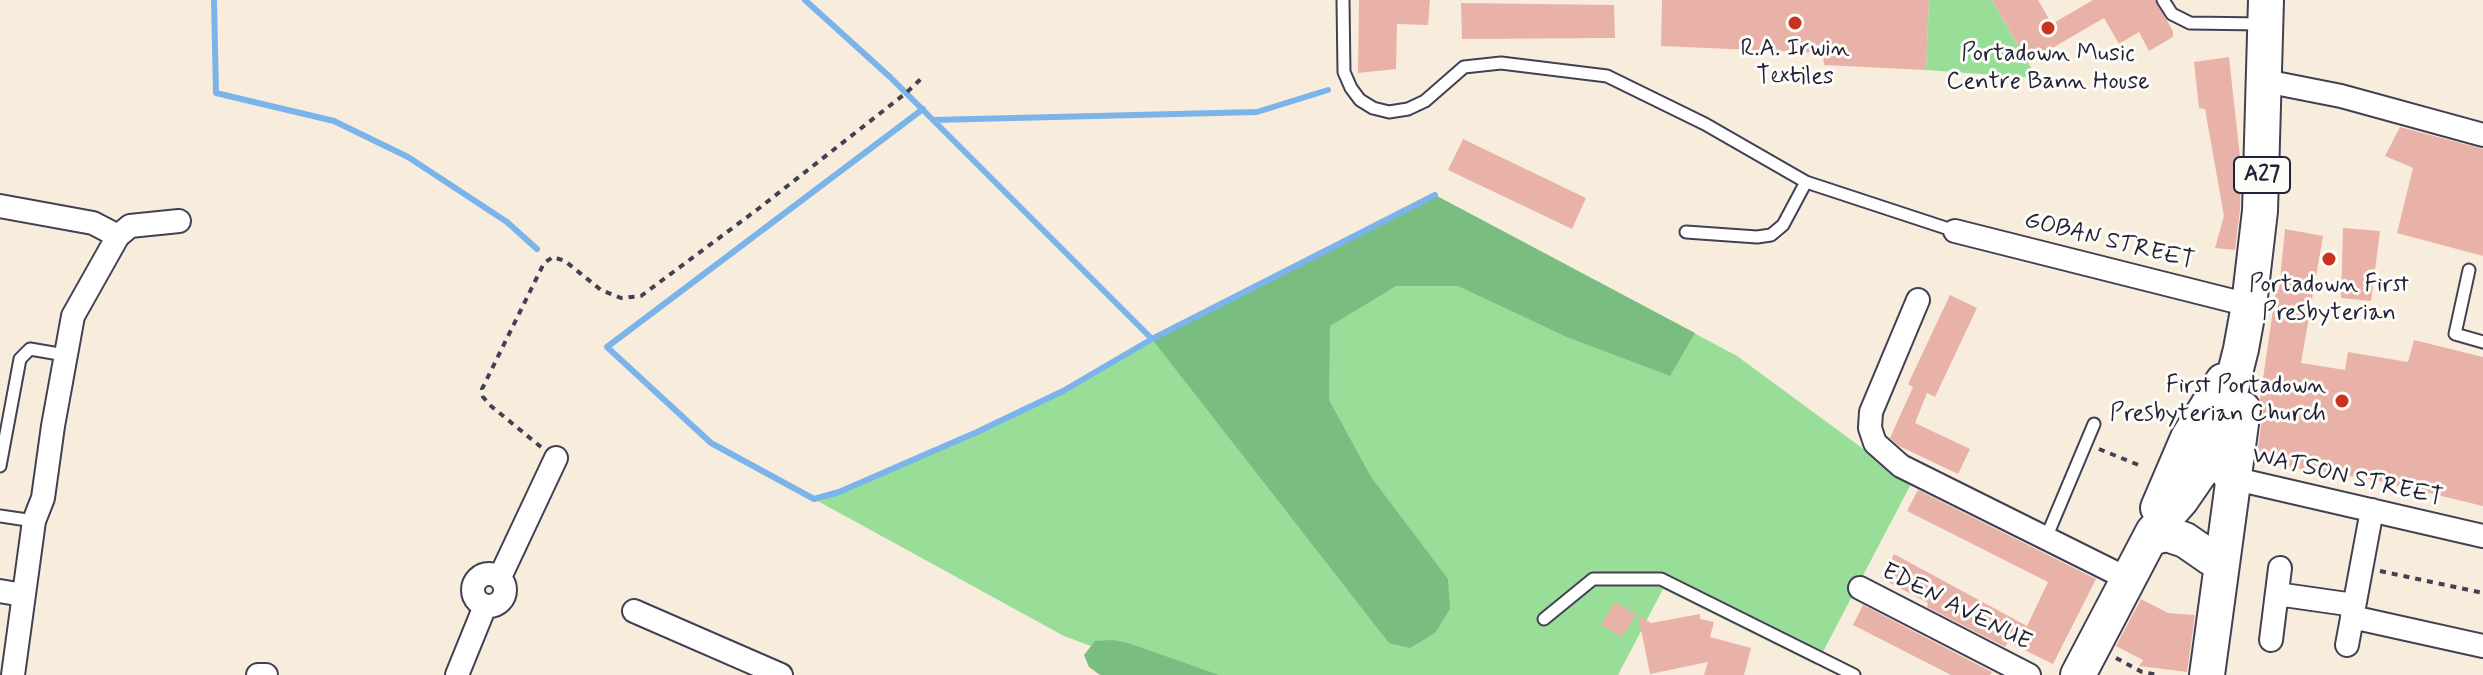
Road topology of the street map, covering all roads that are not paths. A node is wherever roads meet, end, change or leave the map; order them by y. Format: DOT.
graph roads {
  1 [pos="1343,0"];
  2 [pos="2163,0"];
  3 [pos="2266,12"];
  4 [pos="2265,81"];
  5 [pos="2483,135"];
  6 [pos="1806,182"];
  7 [pos="0,206"];
  8 [pos="179,221"];
  9 [pos="1955,231"];
  10 [pos="1686,232"];
  11 [pos="118,236"];
  12 [pos="2469,270"];
  13 [pos="1918,300"];
  14 [pos="2249,305"];
  15 [pos="2483,342"];
  16 [pos="2241,349"];
  17 [pos="65,355"];
  18 [pos="2094,424"];
  19 [pos="2188,438"];
  20 [pos="556,458"];
  21 [pos="0,466"];
  22 [pos="2216,475"];
  23 [pos="2372,510"];
  24 [pos="0,516"];
  25 [pos="33,532"];
  26 [pos="2151,535"];
  27 [pos="2483,536"];
  28 [pos="2046,538"];
  29 [pos="2211,558"];
  30 [pos="2280,568"];
  31 [pos="2128,579"];
  32 [pos="1860,588"];
  33 [pos="0,591"];
  34 [pos="2219,591"];
  35 [pos="2277,594"];
  36 [pos="23,595"];
  37 [pos="634,611"];
  38 [pos="2353,611"];
  39 [pos="1544,619"];
  40 [pos="2271,640"];
  41 [pos="2347,645"];
  42 [pos="2483,646"];
  43 [pos="1998,668"];
  44 [pos="13,675"];
  45 [pos="258,675"];
  46 [pos="266,675"];
  47 [pos="457,675"];
  48 [pos="781,675"];
  49 [pos="1854,675"];
  50 [pos="2029,675"];
  51 [pos="2078,675"];
  52 [pos="2207,675"];
  1 -- 6 [label="lane"];
  2 -- 3 [label="lane"];
  3 -- 4 [label="main road, A27"];
  4 -- 5 [label="street"];
  4 -- 14 [label="main road, A27"];
  6 -- 9 [label="lane"];
  6 -- 10 [label="lane"];
  7 -- 11 [label="street"];
  8 -- 11 [label="street"];
  9 -- 14 [label="street, GOBAN STREET"];
  11 -- 17 [label="street"];
  12 -- 15 [label="lane"];
  13 -- 28 [label="street"];
  14 -- 16 [label="main road, A27"];
  16 -- 19 [label="main road, A27"];
  16 -- 22 [label="main road, A27"];
  17 -- 21 [label="lane"];
  17 -- 25 [label="street"];
  18 -- 28 [label="lane"];
  19 -- 22 [label="main road, A27"];
  19 -- 26 [label="main road"];
  20 -- 47 [label="street"];
  22 -- 23 [label="street, WATSON STREET"];
  22 -- 26 [label="main road"];
  22 -- 29 [label="main road, A27"];
  22 -- 34 [label="main road, A27"];
  23 -- 27 [label="street, WATSON STREET"];
  23 -- 38 [label="street"];
  24 -- 25 [label="lane"];
  25 -- 36 [label="street"];
  26 -- 29 [label="main road"];
  26 -- 31 [label="main road"];
  28 -- 31 [label="street"];
  29 -- 34 [label="main road, A27"];
  30 -- 35 [label="street"];
  31 -- 51 [label="main road"];
  32 -- 43 [label="street, EDEN AVENUE"];
  33 -- 36 [label="street"];
  34 -- 52 [label="main road, A27"];
  35 -- 38 [label="street"];
  35 -- 40 [label="street"];
  36 -- 44 [label="street"];
  37 -- 48 [label="street"];
  38 -- 41 [label="street"];
  38 -- 42 [label="street"];
  39 -- 49 [label="lane"];
  43 -- 50 [label="street, EDEN AVENUE"];
  45 -- 46 [label="street"];
}
